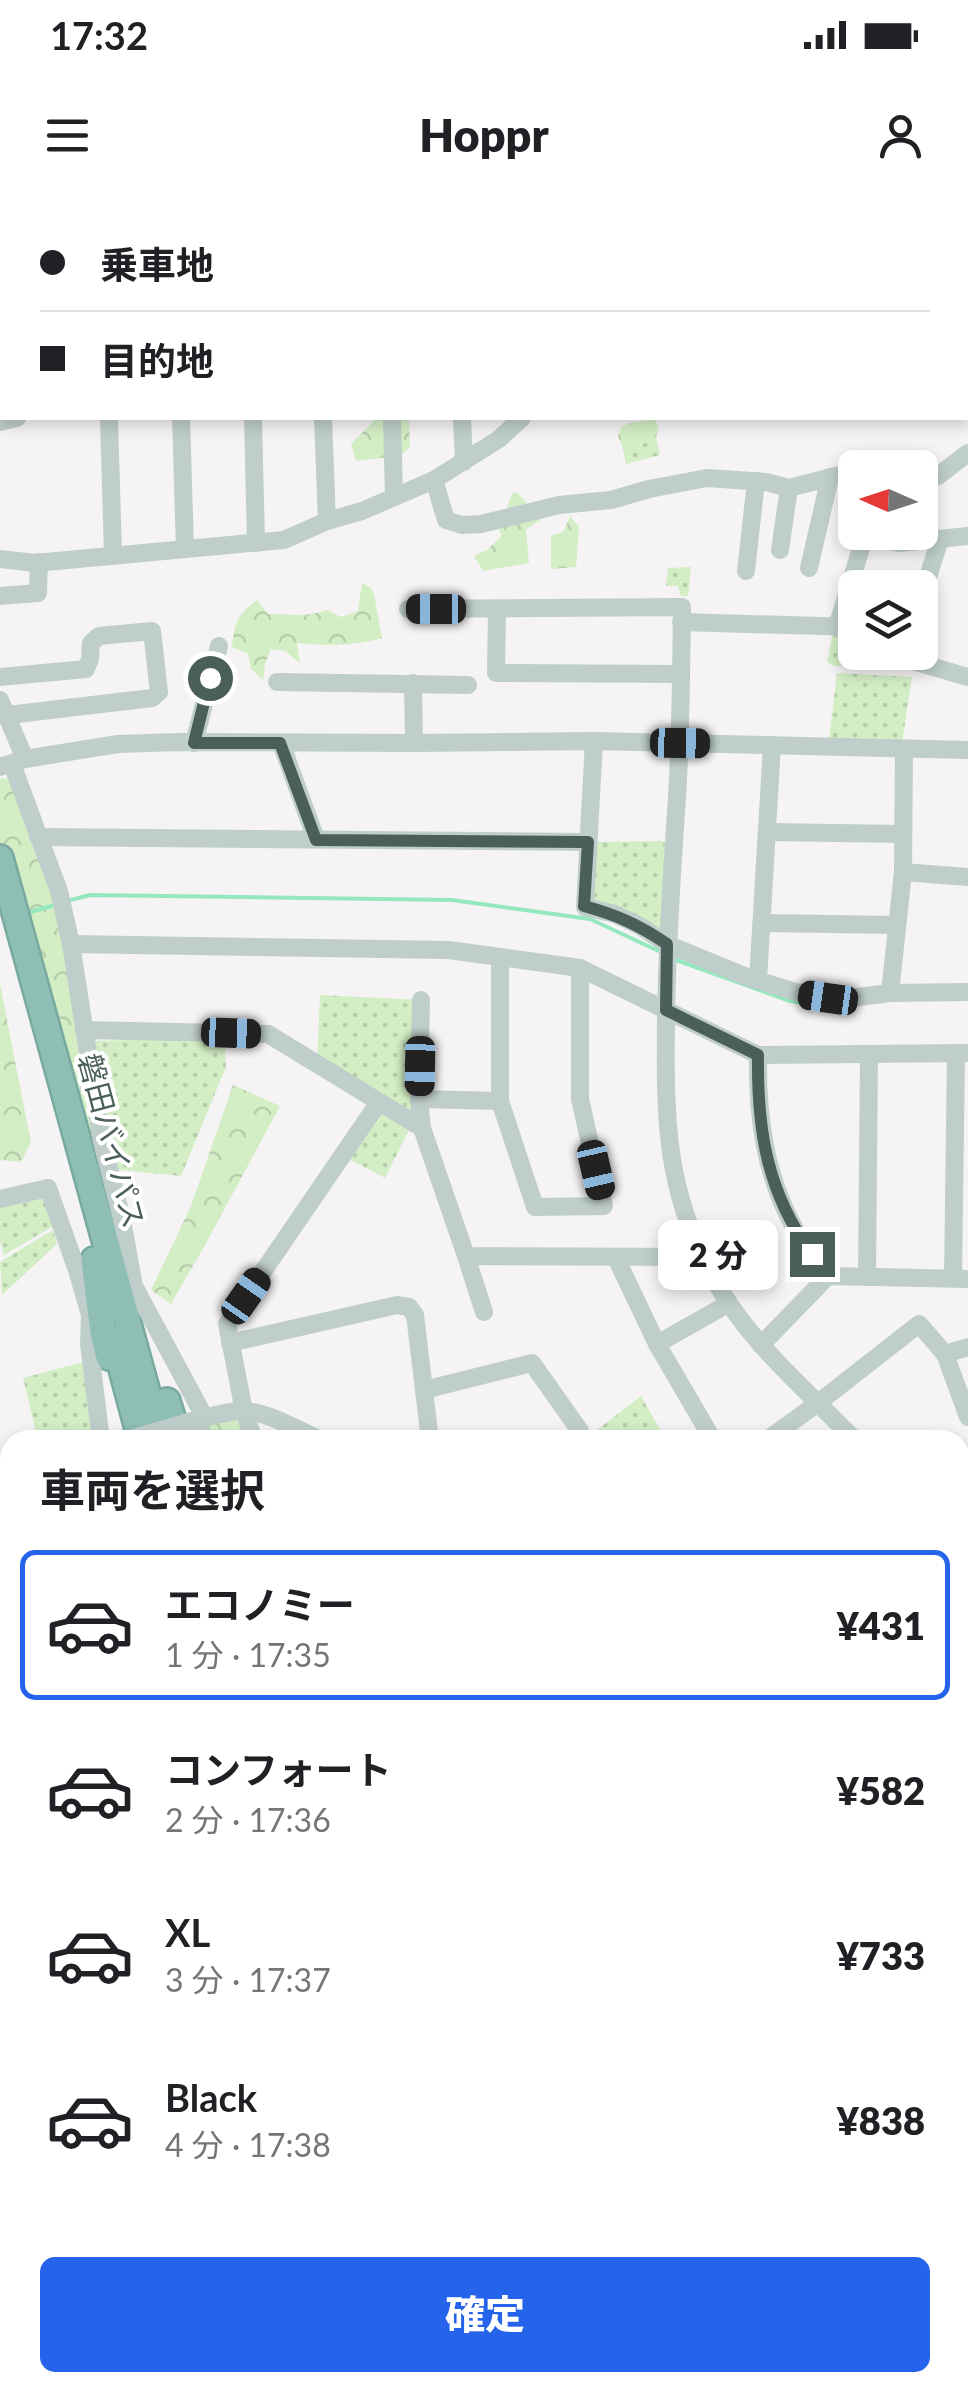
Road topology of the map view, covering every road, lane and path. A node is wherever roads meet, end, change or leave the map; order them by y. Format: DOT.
graph roads {
  1 [pos="109,420"];
  2 [pos="181,420"];
  3 [pos="253,420"];
  4 [pos="323,420"];
  5 [pos="392,420"];
  6 [pos="462,420"];
  7 [pos="520,420"];
  8 [pos="968,453"];
  9 [pos="464,462"];
  10 [pos="838,475"];
  11 [pos="938,476"];
  12 [pos="830,477"];
  13 [pos="434,480"];
  14 [pos="756,482"];
  15 [pos="789,488"];
  16 [pos="394,498"];
  17 [pos="327,521"];
  18 [pos="968,536"];
  19 [pos="940,539"];
  20 [pos="256,543"];
  21 [pos="185,549"];
  22 [pos="780,550"];
  23 [pos="113,556"];
  24 [pos="0,559"];
  25 [pos="38,562"];
  26 [pos="810,568"];
  27 [pos="858,570"];
  28 [pos="930,570"];
  29 [pos="746,571"];
  30 [pos="0,596"];
  31 [pos="408,609"];
  32 [pos="497,609"];
  33 [pos="682,622"];
  34 [pos="838,627"];
  35 [pos="219,646"];
  36 [pos="938,668"];
  37 [pos="681,674"];
  38 [pos="0,677"];
  39 [pos="968,677"];
  40 [pos="277,682"];
  41 [pos="414,682"];
  42 [pos="468,684"];
  43 [pos="4,708"];
  44 [pos="594,741"];
  45 [pos="194,743"];
  46 [pos="280,743"];
  47 [pos="414,743"];
  48 [pos="680,743"];
  49 [pos="772,745"];
  50 [pos="904,749"];
  51 [pos="968,750"];
  52 [pos="12,763"];
  53 [pos="767,832"];
  54 [pos="903,834"];
  55 [pos="38,837"];
  56 [pos="316,840"];
  57 [pos="588,842"];
  58 [pos="0,858"];
  59 [pos="903,872"];
  60 [pos="968,876"];
  61 [pos="0,920"];
  62 [pos="762,923"];
  63 [pos="897,925"];
  64 [pos="71,944"];
  65 [pos="667,953"];
  66 [pos="500,957"];
  67 [pos="580,968"];
  68 [pos="758,980"];
  69 [pos="968,992"];
  70 [pos="890,993"];
  71 [pos="421,1000"];
  72 [pos="666,1010"];
  73 [pos="84,1030"];
  74 [pos="962,1053"];
  75 [pos="869,1054"];
  76 [pos="758,1055"];
  77 [pos="419,1099"];
  78 [pos="500,1101"];
  79 [pos="379,1102"];
  80 [pos="422,1128"];
  81 [pos="0,1199"];
  82 [pos="466,1256"];
  83 [pos="703,1257"];
  84 [pos="616,1258"];
  85 [pos="101,1259"];
  86 [pos="828,1276"];
  87 [pos="867,1277"];
  88 [pos="961,1279"];
  89 [pos="719,1309"];
  90 [pos="484,1312"];
  91 [pos="230,1344"];
  92 [pos="657,1344"];
  93 [pos="761,1345"];
  94 [pos="968,1347"];
  95 [pos="945,1354"];
  96 [pos="424,1390"];
  97 [pos="818,1403"];
  98 [pos="244,1411"];
  99 [pos="968,1417"];
  100 [pos="194,1425"];
  101 [pos="100,1430"];
  102 [pos="126,1430"];
  103 [pos="139,1430"];
  104 [pos="157,1430"];
  105 [pos="251,1430"];
  106 [pos="298,1430"];
  107 [pos="429,1430"];
  108 [pos="579,1430"];
  109 [pos="707,1430"];
  110 [pos="781,1430"];
  111 [pos="845,1430"];
  1 -- 23 [label="street"];
  2 -- 21 [label="street"];
  3 -- 20 [label="street"];
  4 -- 17 [label="street"];
  5 -- 16 [label="street"];
  6 -- 9 [label="street"];
  7 -- 9 [label="street"];
  8 -- 11 [label="street"];
  9 -- 13 [label="street"];
  10 -- 12 [label="street"];
  12 -- 15 [label="street"];
  12 -- 26 [label="street"];
  13 -- 14 [label="street"];
  13 -- 16 [label="street"];
  14 -- 15 [label="street"];
  14 -- 29 [label="street"];
  15 -- 22 [label="street"];
  16 -- 17 [label="street"];
  17 -- 20 [label="street"];
  18 -- 19 [label="street"];
  19 -- 27 [label="street"];
  19 -- 28 [label="street"];
  20 -- 21 [label="street"];
  21 -- 23 [label="street"];
  23 -- 25 [label="street"];
  24 -- 25 [label="street"];
  25 -- 30 [label="street"];
  31 -- 32 [label="street"];
  32 -- 33 [label="street"];
  32 -- 37 [label="street"];
  33 -- 34 [label="street"];
  33 -- 37 [label="street"];
  35 -- 45 [label="street"];
  36 -- 39 [label="street"];
  37 -- 48 [label="street"];
  38 -- 43 [label="street"];
  40 -- 41 [label="street"];
  41 -- 42 [label="street"];
  41 -- 47 [label="street"];
  43 -- 52 [label="street"];
  44 -- 47 [label="street"];
  44 -- 48 [label="street"];
  44 -- 57 [label="street"];
  45 -- 46 [label="street"];
  45 -- 52 [label="street"];
  46 -- 47 [label="street"];
  46 -- 56 [label="street"];
  48 -- 49 [label="street"];
  48 -- 65 [label="street"];
  49 -- 50 [label="street"];
  49 -- 53 [label="street"];
  50 -- 51 [label="street"];
  50 -- 54 [label="street"];
  52 -- 55 [label="street"];
  53 -- 54 [label="street"];
  53 -- 62 [label="street"];
  54 -- 59 [label="street"];
  55 -- 56 [label="street"];
  55 -- 64 [label="street"];
  56 -- 57 [label="street"];
  57 -- 65 [label="street"];
  58 -- 85 [label="highway, 磐田バイパス"];
  59 -- 60 [label="street"];
  59 -- 63 [label="street"];
  61 -- 85 [label="highway, 磐田バイパス"];
  62 -- 63 [label="street"];
  62 -- 68 [label="street"];
  63 -- 70 [label="street"];
  64 -- 66 [label="street"];
  64 -- 73 [label="street"];
  65 -- 68 [label="street"];
  65 -- 72 [label="street"];
  66 -- 67 [label="street"];
  66 -- 78 [label="street"];
  67 -- 72 [label="street"];
  67 -- 78 [label="street"];
  68 -- 70 [label="street"];
  69 -- 70 [label="street"];
  71 -- 77 [label="street"];
  72 -- 76 [label="street"];
  72 -- 83 [label="street"];
  73 -- 79 [label="street"];
  73 -- 100 [label="street"];
  74 -- 75 [label="street"];
  74 -- 88 [label="street"];
  75 -- 76 [label="street"];
  75 -- 87 [label="street"];
  76 -- 86 [label="street"];
  77 -- 78 [label="street"];
  77 -- 80 [label="street"];
  79 -- 80 [label="street"];
  79 -- 91 [label="street"];
  80 -- 82 [label="street"];
  81 -- 101 [label="street"];
  82 -- 84 [label="street"];
  82 -- 90 [label="street"];
  83 -- 84 [label="street"];
  83 -- 93 [label="street"];
  84 -- 92 [label="street"];
  85 -- 100 [label="highway"];
  85 -- 102 [label="highway"];
  85 -- 103 [label="highway, 磐田バイパス"];
  85 -- 104 [label="highway, 磐田バイパス"];
  86 -- 87 [label="street"];
  86 -- 93 [label="street"];
  87 -- 88 [label="street"];
  89 -- 92 [label="street"];
  91 -- 96 [label="street"];
  91 -- 98 [label="street"];
  92 -- 109 [label="street"];
  93 -- 97 [label="street"];
  94 -- 95 [label="street"];
  95 -- 97 [label="street"];
  95 -- 99 [label="street"];
  96 -- 107 [label="street"];
  96 -- 108 [label="street"];
  97 -- 110 [label="street"];
  97 -- 111 [label="street"];
  98 -- 100 [label="street"];
  98 -- 105 [label="street"];
  98 -- 106 [label="street"];
}
